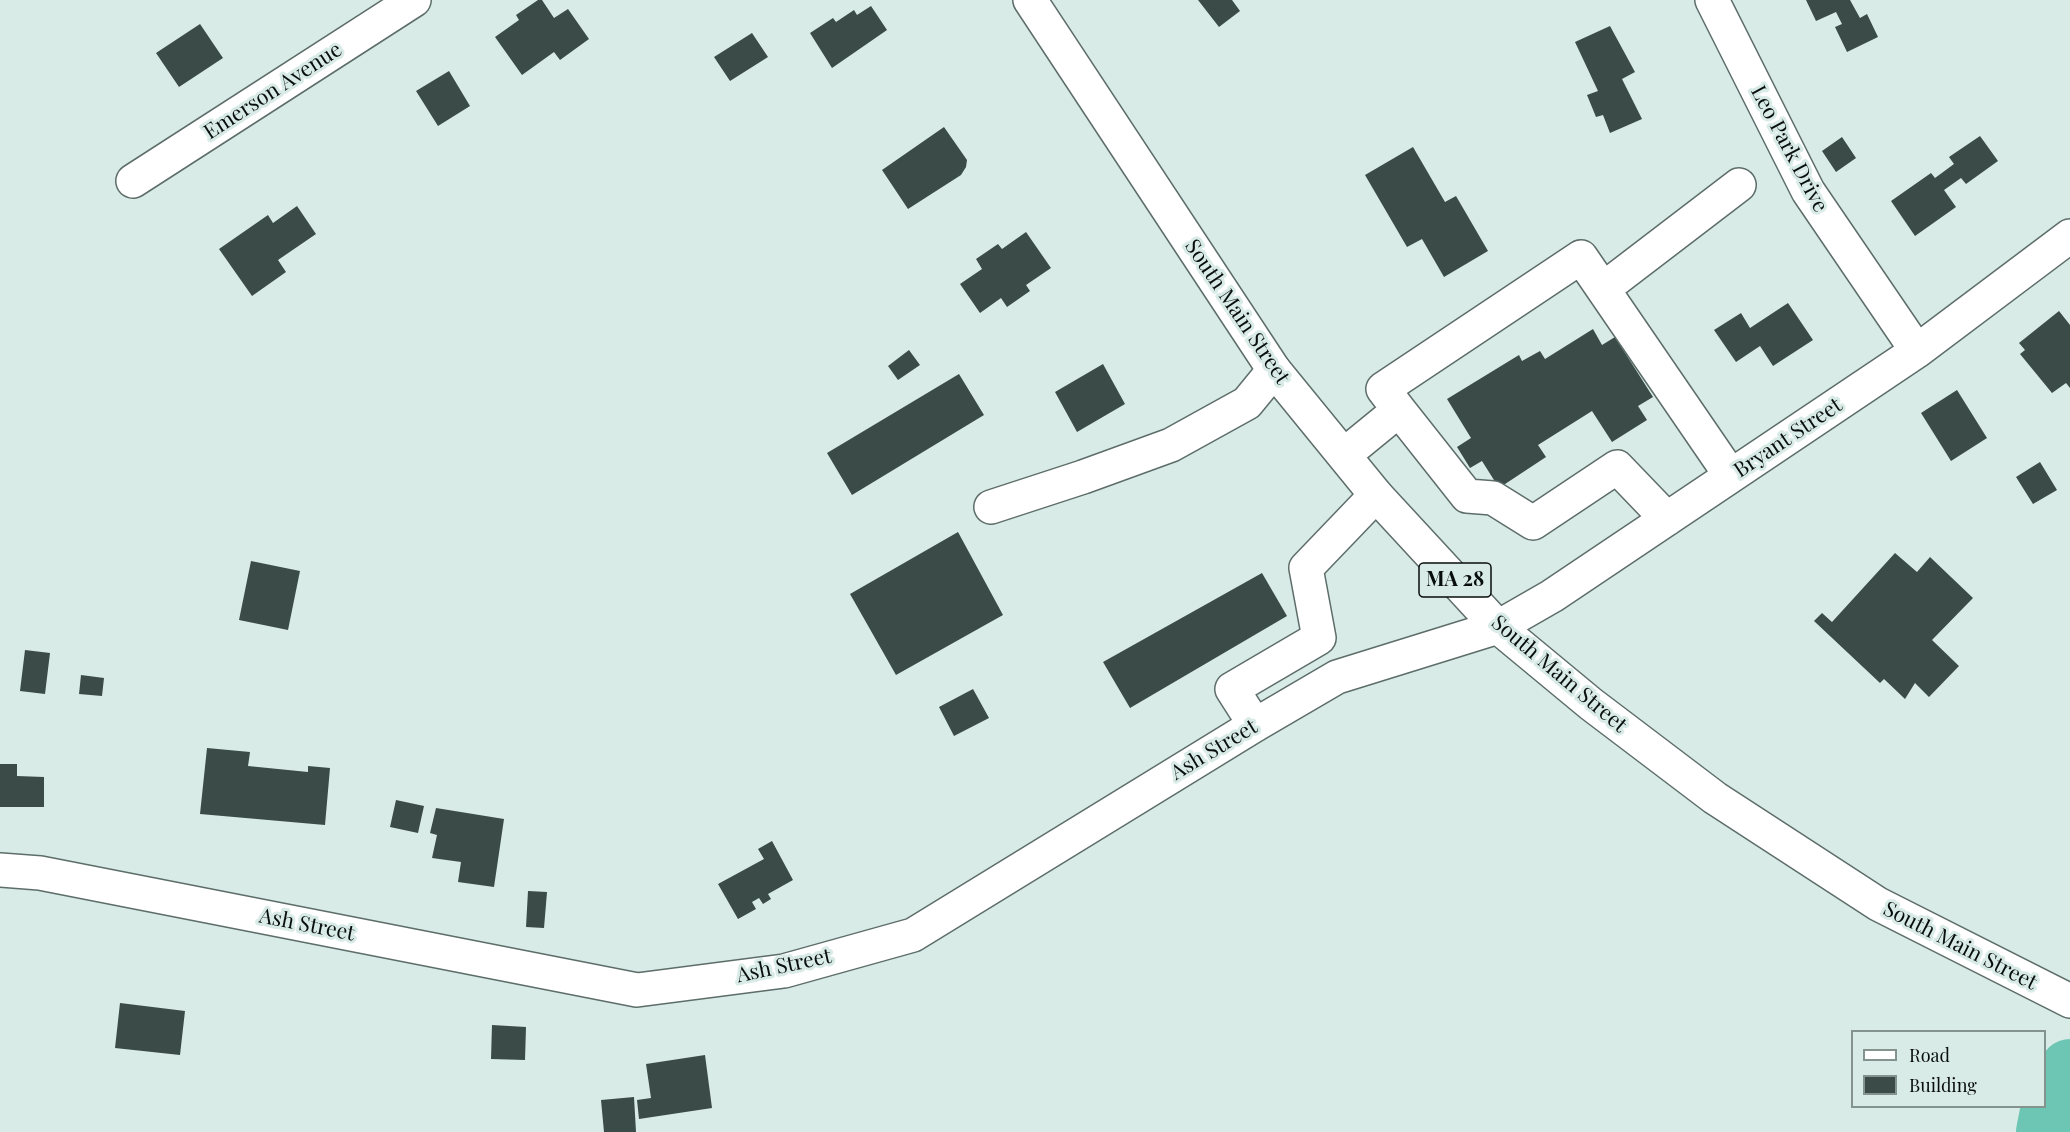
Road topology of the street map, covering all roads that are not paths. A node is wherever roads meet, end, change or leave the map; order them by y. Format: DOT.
graph roads {
  1 [pos="414,0"];
  2 [pos="1030,0"];
  3 [pos="1712,0"];
  4 [pos="133,181"];
  5 [pos="1739,185"];
  6 [pos="2070,236"];
  7 [pos="1603,289"];
  8 [pos="1917,351"];
  9 [pos="1274,370"];
  10 [pos="1399,410"];
  11 [pos="1344,455"];
  12 [pos="1731,476"];
  13 [pos="1376,495"];
  14 [pos="991,507"];
  15 [pos="1667,519"];
  16 [pos="1498,627"];
  17 [pos="1319,638"];
  18 [pos="1348,674"];
  19 [pos="1255,724"];
  20 [pos="0,870"];
  21 [pos="2057,995"];
  1 -- 4 [label="street, Emerson Avenue"];
  2 -- 9 [label="street, South Main Street / MA 28"];
  3 -- 8 [label="street, Leo Park Drive"];
  5 -- 7 [label="street"];
  6 -- 8 [label="street, Bryant Street"];
  7 -- 10 [label="street"];
  7 -- 12 [label="street"];
  8 -- 12 [label="street, Bryant Street"];
  9 -- 11 [label="street, South Main Street / MA 28"];
  9 -- 14 [label="street"];
  10 -- 11 [label="street"];
  10 -- 15 [label="street"];
  11 -- 13 [label="street, South Main Street / MA 28"];
  12 -- 15 [label="street, Bryant Street"];
  13 -- 16 [label="street, South Main Street / MA 28"];
  13 -- 17 [label="street"];
  15 -- 16 [label="street, Bryant Street"];
  16 -- 18 [label="street, Ash Street"];
  16 -- 21 [label="street, South Main Street / MA 28"];
  17 -- 18 [label="street"];
  17 -- 19 [label="street"];
  18 -- 19 [label="street, Ash Street"];
  19 -- 20 [label="street, Ash Street"];
}
